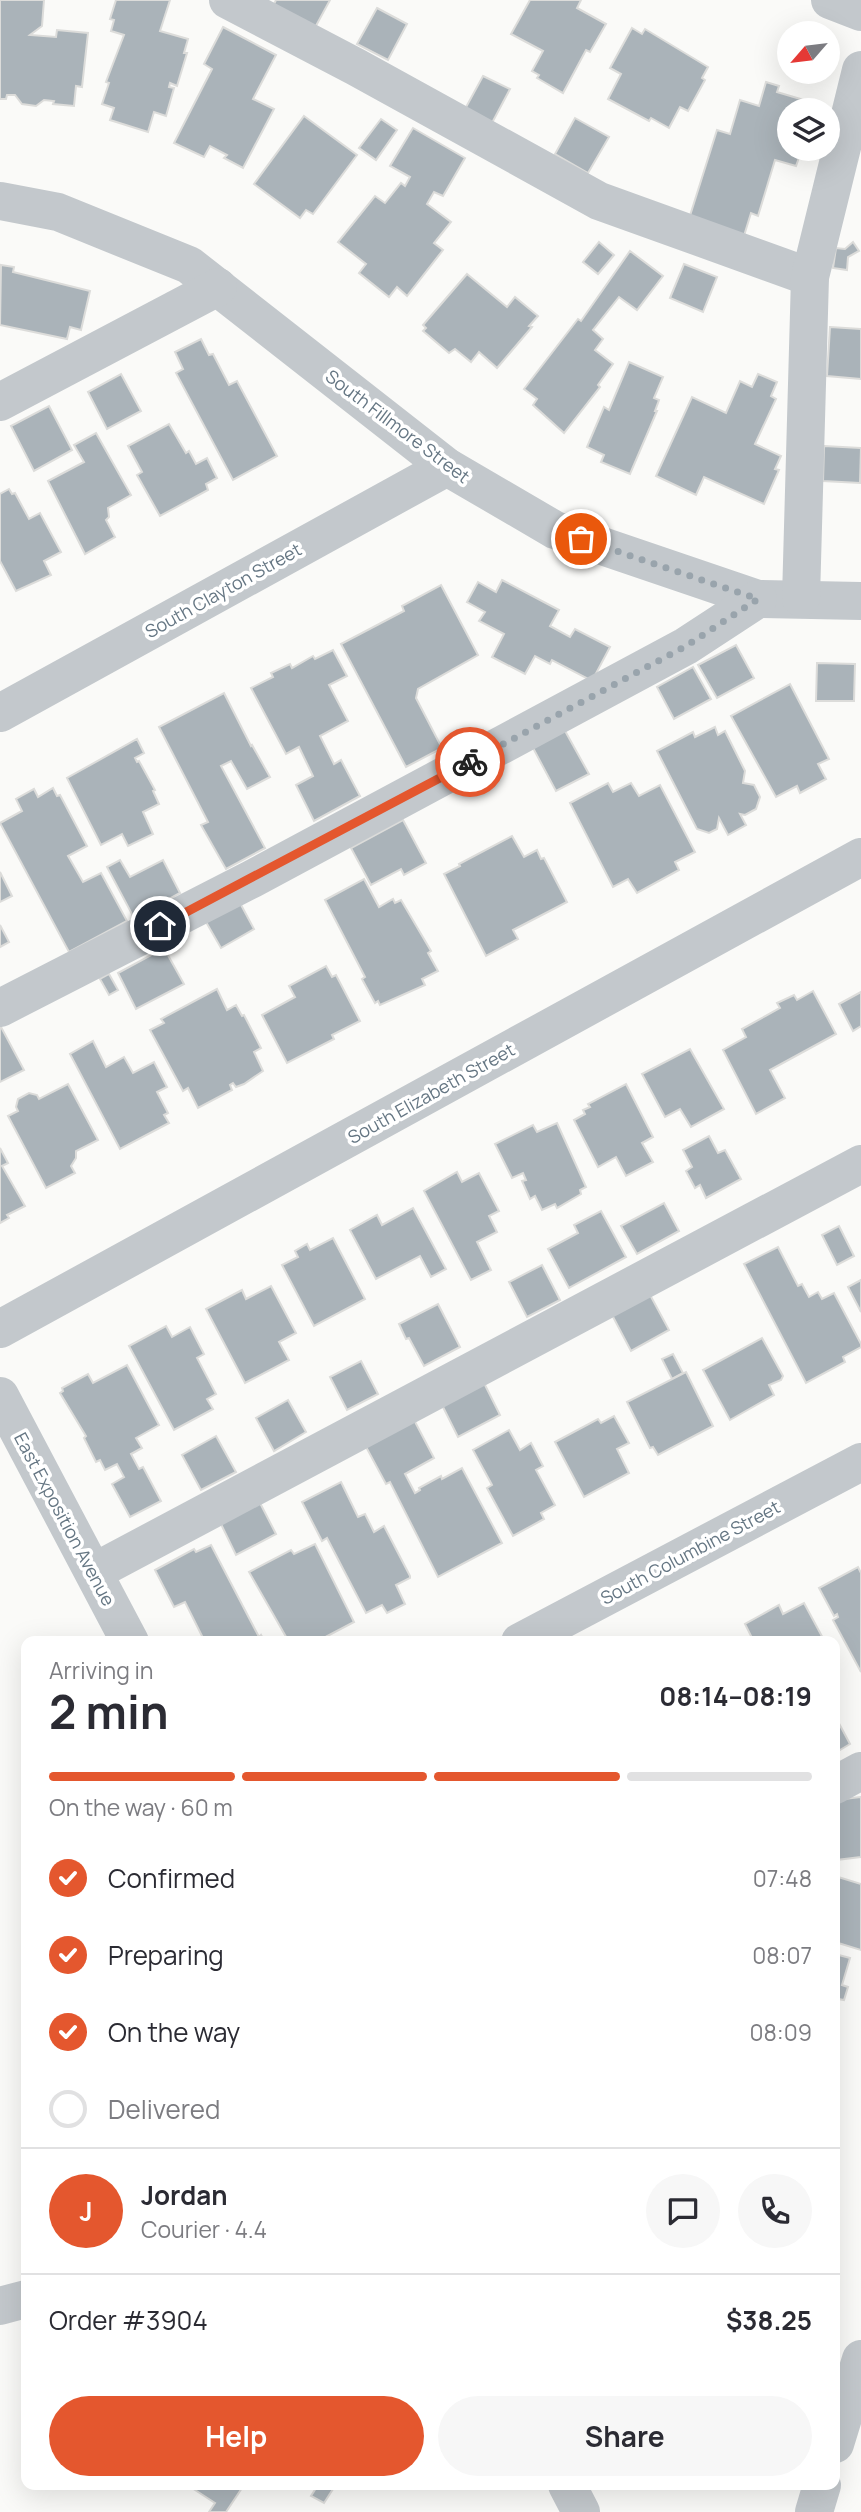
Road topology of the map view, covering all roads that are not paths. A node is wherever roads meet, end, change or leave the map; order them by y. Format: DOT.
graph roads {
  1 [pos="228,0"];
  2 [pos="830,0"];
  3 [pos="861,12"];
  4 [pos="861,70"];
  5 [pos="0,201"];
  6 [pos="810,277"];
  7 [pos="218,287"];
  8 [pos="0,402"];
  9 [pos="447,467"];
  10 [pos="801,598"];
  11 [pos="758,599"];
  12 [pos="861,601"];
  13 [pos="0,713"];
  14 [pos="861,857"];
  15 [pos="0,1008"];
  16 [pos="861,1164"];
  17 [pos="0,1329"];
  18 [pos="0,1396"];
  19 [pos="861,1462"];
  20 [pos="94,1572"];
  21 [pos="127,1636"];
  22 [pos="531,1636"];
  23 [pos="861,1771"];
  24 [pos="840,1782"];
  25 [pos="21,2300"];
  26 [pos="0,2306"];
  27 [pos="861,2359"];
  28 [pos="840,2428"];
  29 [pos="570,2490"];
  30 [pos="821,2490"];
  31 [pos="581,2512"];
  32 [pos="814,2512"];
  1 -- 6 [label="street"];
  2 -- 3 [label="street"];
  4 -- 6 [label="street"];
  5 -- 7 [label="street, South Fillmore Street"];
  6 -- 10 [label="street"];
  7 -- 8 [label="street"];
  7 -- 9 [label="street, South Fillmore Street"];
  9 -- 11 [label="street, South Fillmore Street"];
  9 -- 13 [label="street, South Clayton Street"];
  10 -- 11 [label="street, South Fillmore Street"];
  10 -- 12 [label="street, South Fillmore Street"];
  11 -- 15 [label="street"];
  14 -- 17 [label="street, South Elizabeth Street"];
  16 -- 20 [label="street"];
  18 -- 20 [label="street, East Exposition Avenue"];
  19 -- 22 [label="street, South Columbine Street"];
  20 -- 21 [label="street, East Exposition Avenue"];
  23 -- 24 [label="street"];
  25 -- 26 [label="street"];
  27 -- 28 [label="street"];
  29 -- 31 [label="street"];
  30 -- 32 [label="street"];
}
